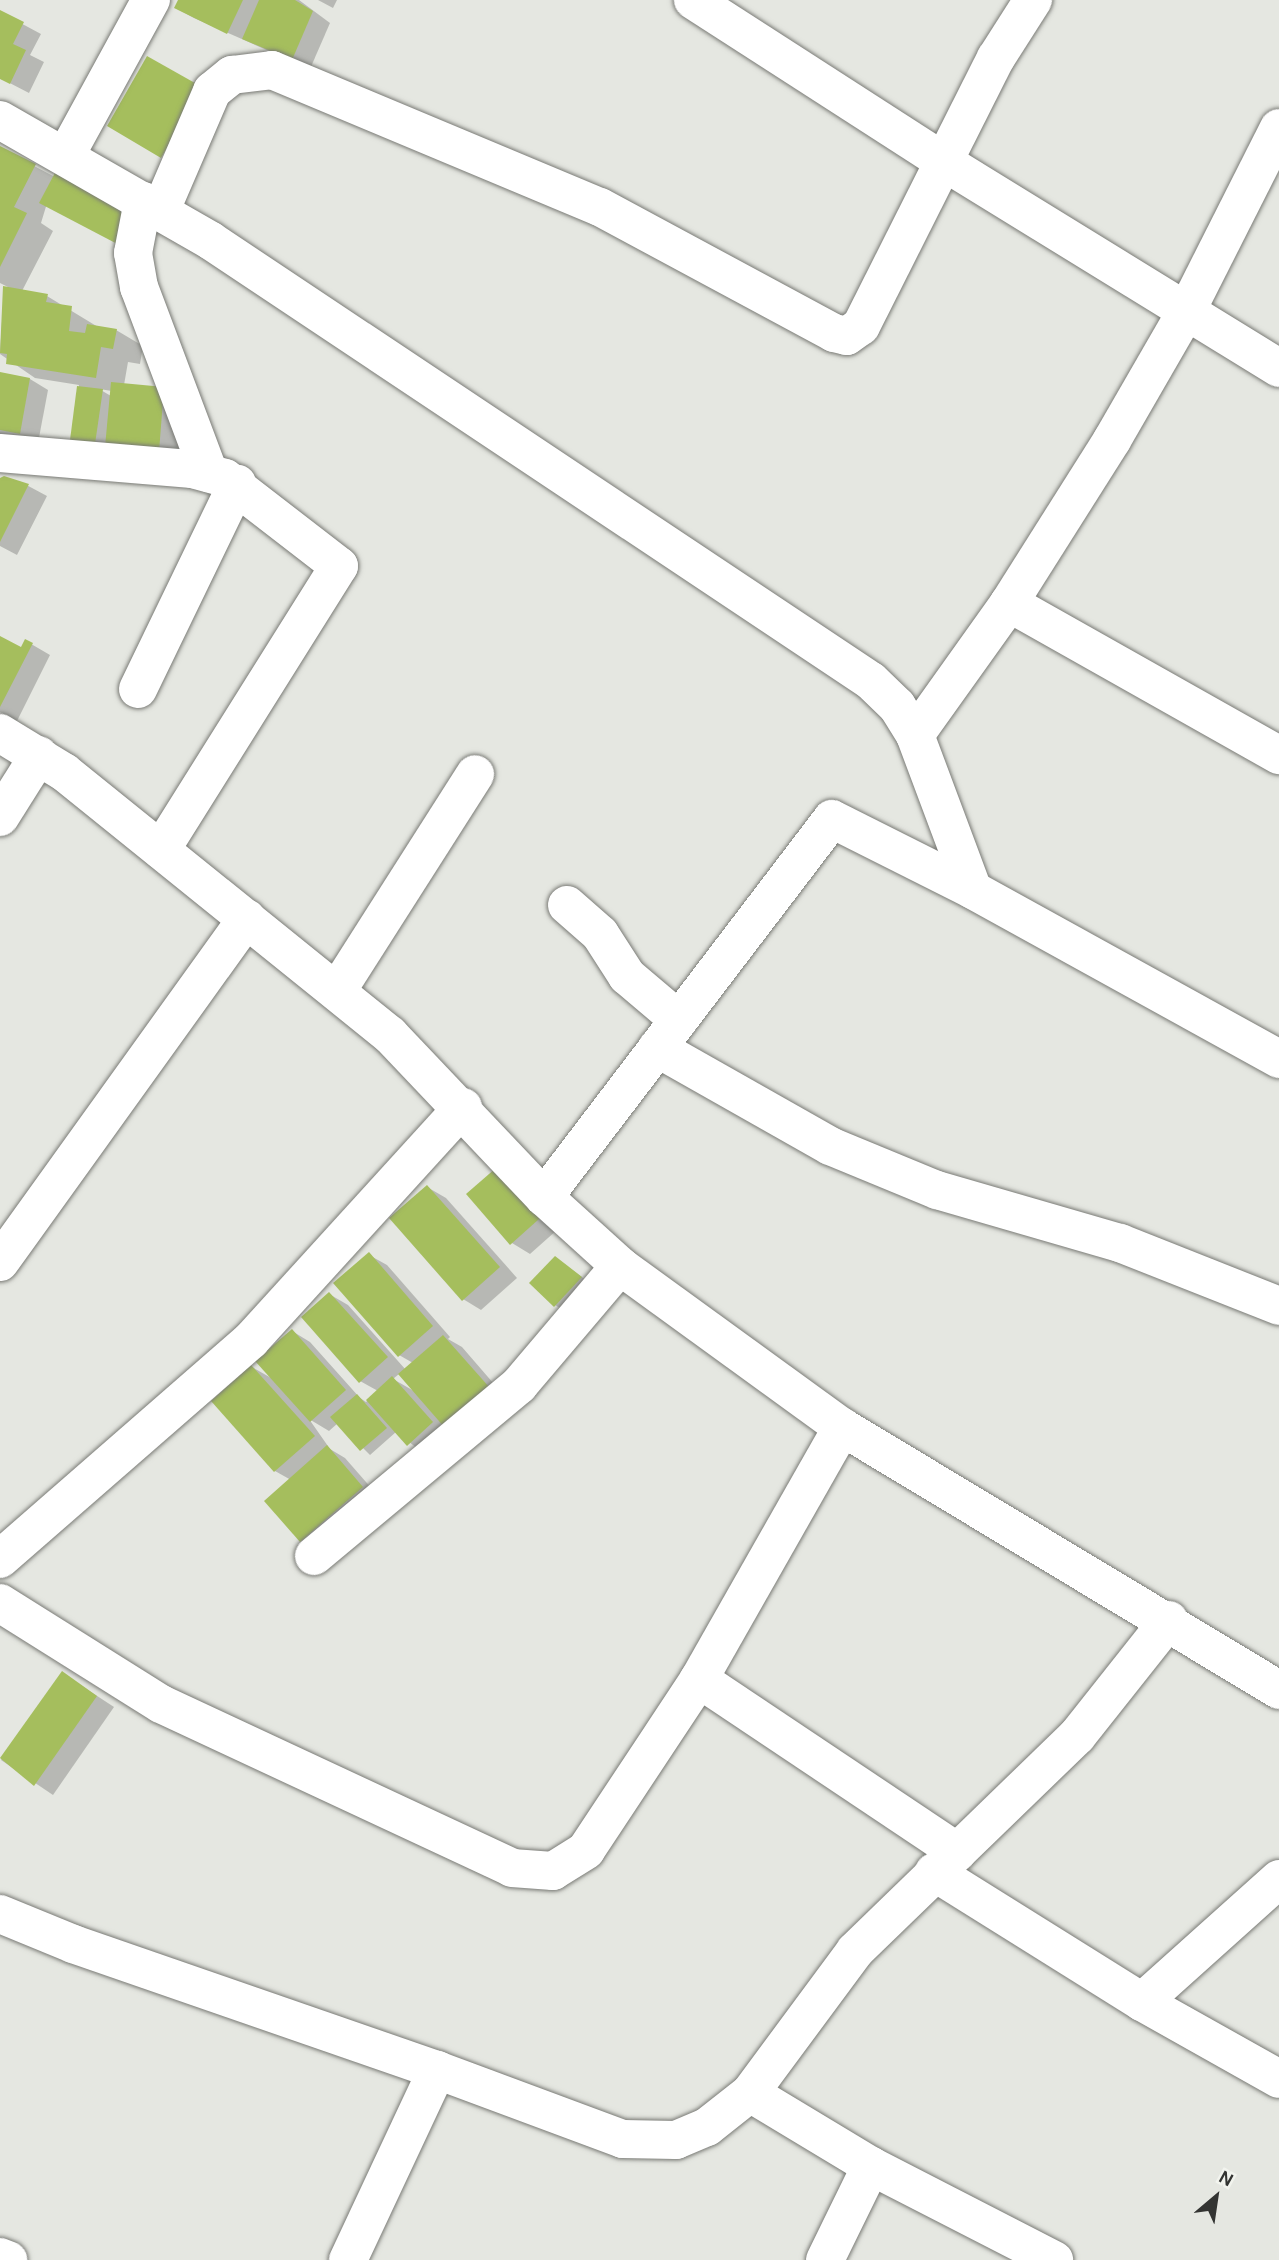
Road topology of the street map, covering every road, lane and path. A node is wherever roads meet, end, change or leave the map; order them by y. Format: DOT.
graph roads {
  1 [pos="150,0"];
  2 [pos="693,0"];
  3 [pos="1033,0"];
  4 [pos="0,120"];
  5 [pos="1279,128"];
  6 [pos="66,155"];
  7 [pos="944,162"];
  8 [pos="152,207"];
  9 [pos="1186,312"];
  10 [pos="1279,368"];
  11 [pos="0,453"];
  12 [pos="223,478"];
  13 [pos="1009,603"];
  14 [pos="138,689"];
  15 [pos="0,733"];
  16 [pos="915,735"];
  17 [pos="39,755"];
  18 [pos="1279,755"];
  19 [pos="475,774"];
  20 [pos="0,817"];
  21 [pos="161,850"];
  22 [pos="973,890"];
  23 [pos="566,905"];
  24 [pos="247,918"];
  25 [pos="337,991"];
  26 [pos="668,1034"];
  27 [pos="1279,1059"];
  28 [pos="463,1107"];
  29 [pos="544,1197"];
  30 [pos="0,1262"];
  31 [pos="620,1266"];
  32 [pos="1279,1306"];
  33 [pos="842,1427"];
  34 [pos="314,1556"];
  35 [pos="0,1559"];
  36 [pos="0,1603"];
  37 [pos="1170,1620"];
  38 [pos="699,1679"];
  39 [pos="1279,1689"];
  40 [pos="946,1862"];
  41 [pos="1279,1879"];
  42 [pos="0,1914"];
  43 [pos="1142,2002"];
  44 [pos="438,2070"];
  45 [pos="1279,2079"];
  46 [pos="750,2093"];
  47 [pos="872,2166"];
  48 [pos="0,2257"];
  49 [pos="8,2260"];
  50 [pos="348,2260"];
  51 [pos="825,2260"];
  52 [pos="1054,2260"];
  1 -- 6 [label="street"];
  2 -- 7 [label="street"];
  3 -- 7 [label="street"];
  4 -- 6 [label="street"];
  5 -- 9 [label="street"];
  6 -- 8 [label="street"];
  7 -- 8 [label="street"];
  7 -- 9 [label="street"];
  8 -- 12 [label="street"];
  8 -- 16 [label="street"];
  9 -- 10 [label="street"];
  9 -- 13 [label="street"];
  11 -- 12 [label="street"];
  12 -- 14 [label="street"];
  12 -- 21 [label="street"];
  13 -- 16 [label="street"];
  13 -- 18 [label="street"];
  15 -- 17 [label="street"];
  16 -- 22 [label="street"];
  17 -- 20 [label="street"];
  17 -- 21 [label="street"];
  19 -- 25 [label="street"];
  21 -- 24 [label="street"];
  22 -- 26 [label="street"];
  22 -- 27 [label="street"];
  23 -- 26 [label="street"];
  24 -- 25 [label="street"];
  24 -- 30 [label="street"];
  25 -- 28 [label="street"];
  26 -- 29 [label="street"];
  26 -- 32 [label="street"];
  28 -- 29 [label="street"];
  28 -- 35 [label="street"];
  29 -- 31 [label="street"];
  31 -- 33 [label="street"];
  31 -- 34 [label="street"];
  33 -- 37 [label="street"];
  33 -- 38 [label="street"];
  36 -- 38 [label="street"];
  37 -- 39 [label="street"];
  37 -- 40 [label="street"];
  38 -- 40 [label="street"];
  40 -- 43 [label="street"];
  40 -- 46 [label="street"];
  41 -- 43 [label="street"];
  42 -- 44 [label="street"];
  43 -- 45 [label="street"];
  44 -- 46 [label="street"];
  44 -- 50 [label="street"];
  46 -- 47 [label="street"];
  47 -- 51 [label="street"];
  47 -- 52 [label="street"];
  48 -- 49 [label="street"];
}
